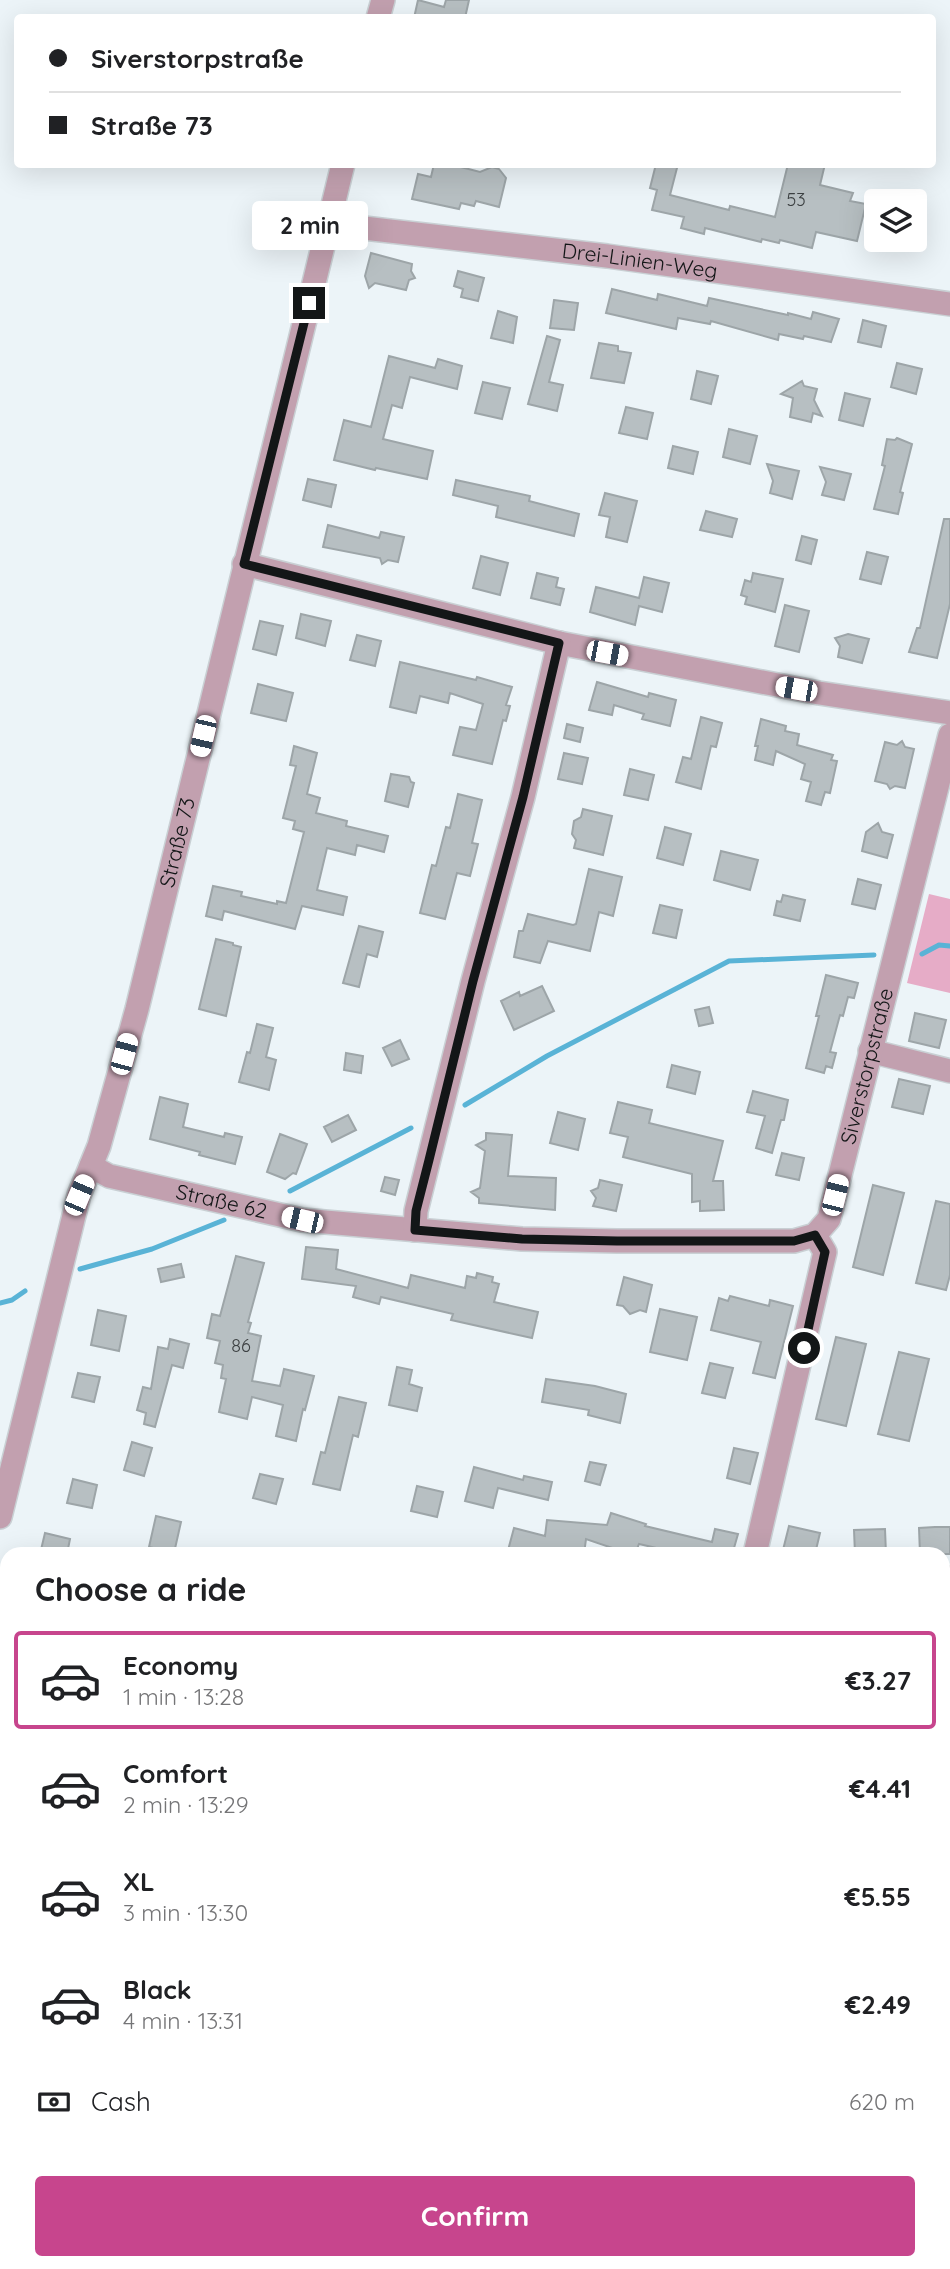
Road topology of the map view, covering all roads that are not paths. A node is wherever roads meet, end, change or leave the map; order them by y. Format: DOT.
graph roads {
  1 [pos="342,168"];
  2 [pos="329,224"];
  3 [pos="950,304"];
  4 [pos="244,564"];
  5 [pos="559,643"];
  6 [pos="950,713"];
  7 [pos="950,735"];
  8 [pos="870,1051"];
  9 [pos="950,1071"];
  10 [pos="91,1166"];
  11 [pos="415,1230"];
  12 [pos="815,1235"];
  13 [pos="0,1517"];
  14 [pos="757,1547"];
  1 -- 2 [label="street, Straße 73"];
  2 -- 3 [label="street, Drei-Linien-Weg"];
  2 -- 4 [label="street, Straße 73"];
  4 -- 5 [label="street"];
  4 -- 10 [label="street, Straße 73"];
  5 -- 6 [label="street"];
  5 -- 11 [label="street"];
  7 -- 8 [label="street, Siverstorpstraße"];
  8 -- 9 [label="street"];
  8 -- 12 [label="street, Siverstorpstraße"];
  10 -- 11 [label="street, Straße 62"];
  10 -- 13 [label="street, Straße 73"];
  11 -- 12 [label="street, Straße 62"];
  12 -- 14 [label="street"];
}
